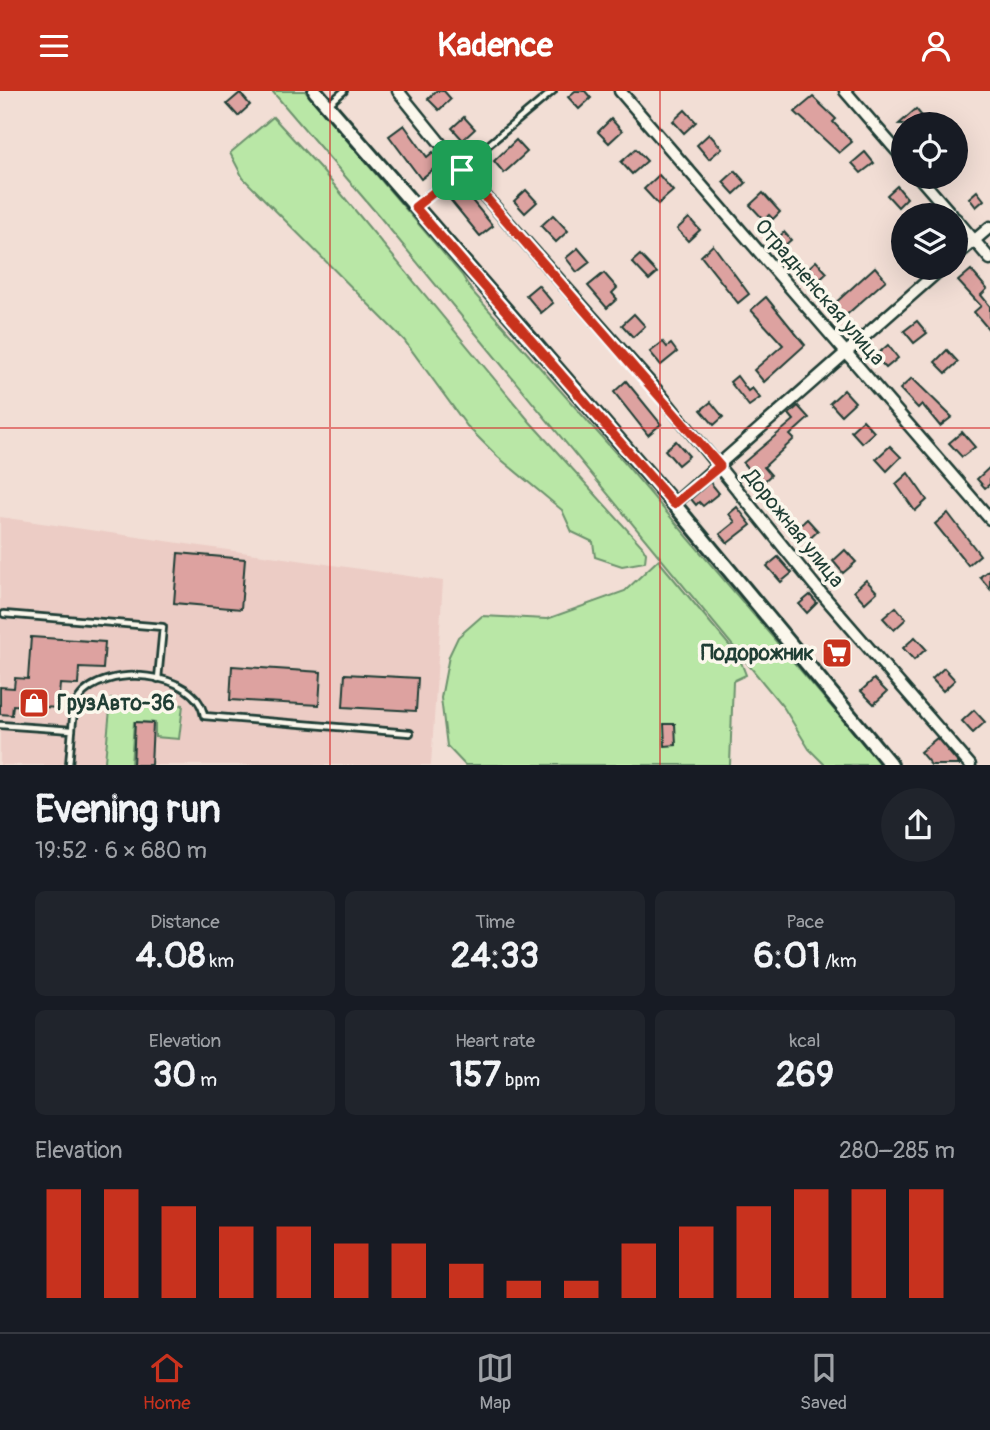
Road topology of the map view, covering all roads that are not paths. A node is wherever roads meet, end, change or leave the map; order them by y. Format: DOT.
graph roads {
  1 [pos="315,91"];
  2 [pos="344,91"];
  3 [pos="398,91"];
  4 [pos="553,91"];
  5 [pos="620,91"];
  6 [pos="845,91"];
  7 [pos="328,106"];
  8 [pos="891,144"];
  9 [pos="462,170"];
  10 [pos="929,189"];
  11 [pos="942,203"];
  12 [pos="415,207"];
  13 [pos="990,227"];
  14 [pos="968,234"];
  15 [pos="974,241"];
  16 [pos="968,246"];
  17 [pos="990,259"];
  18 [pos="928,280"];
  19 [pos="846,352"];
  20 [pos="720,466"];
  21 [pos="674,504"];
  22 [pos="990,519"];
  23 [pos="4,614"];
  24 [pos="159,678"];
  25 [pos="0,725"];
  26 [pos="72,730"];
  27 [pos="410,733"];
  28 [pos="69,765"];
  29 [pos="891,765"];
  30 [pos="970,765"];
  1 -- 7 [label="street"];
  2 -- 7 [label="lane"];
  3 -- 9 [label="street, Дорожная улица"];
  4 -- 9 [label="lane"];
  5 -- 19 [label="street, Отрадненская улица"];
  6 -- 8 [label="street"];
  7 -- 12 [label="street"];
  9 -- 12 [label="lane"];
  9 -- 20 [label="street, Дорожная улица"];
  10 -- 11 [label="street"];
  12 -- 21 [label="street"];
  13 -- 15 [label="street"];
  14 -- 15 [label="street"];
  15 -- 16 [label="street"];
  15 -- 17 [label="street"];
  18 -- 19 [label="street"];
  19 -- 20 [label="street"];
  19 -- 22 [label="street, Отрадненская улица"];
  20 -- 21 [label="street"];
  20 -- 30 [label="street, Дорожная улица"];
  21 -- 29 [label="street"];
  23 -- 24 [label="lane"];
  24 -- 26 [label="lane"];
  24 -- 27 [label="lane"];
  25 -- 26 [label="lane"];
  26 -- 28 [label="lane"];
}
